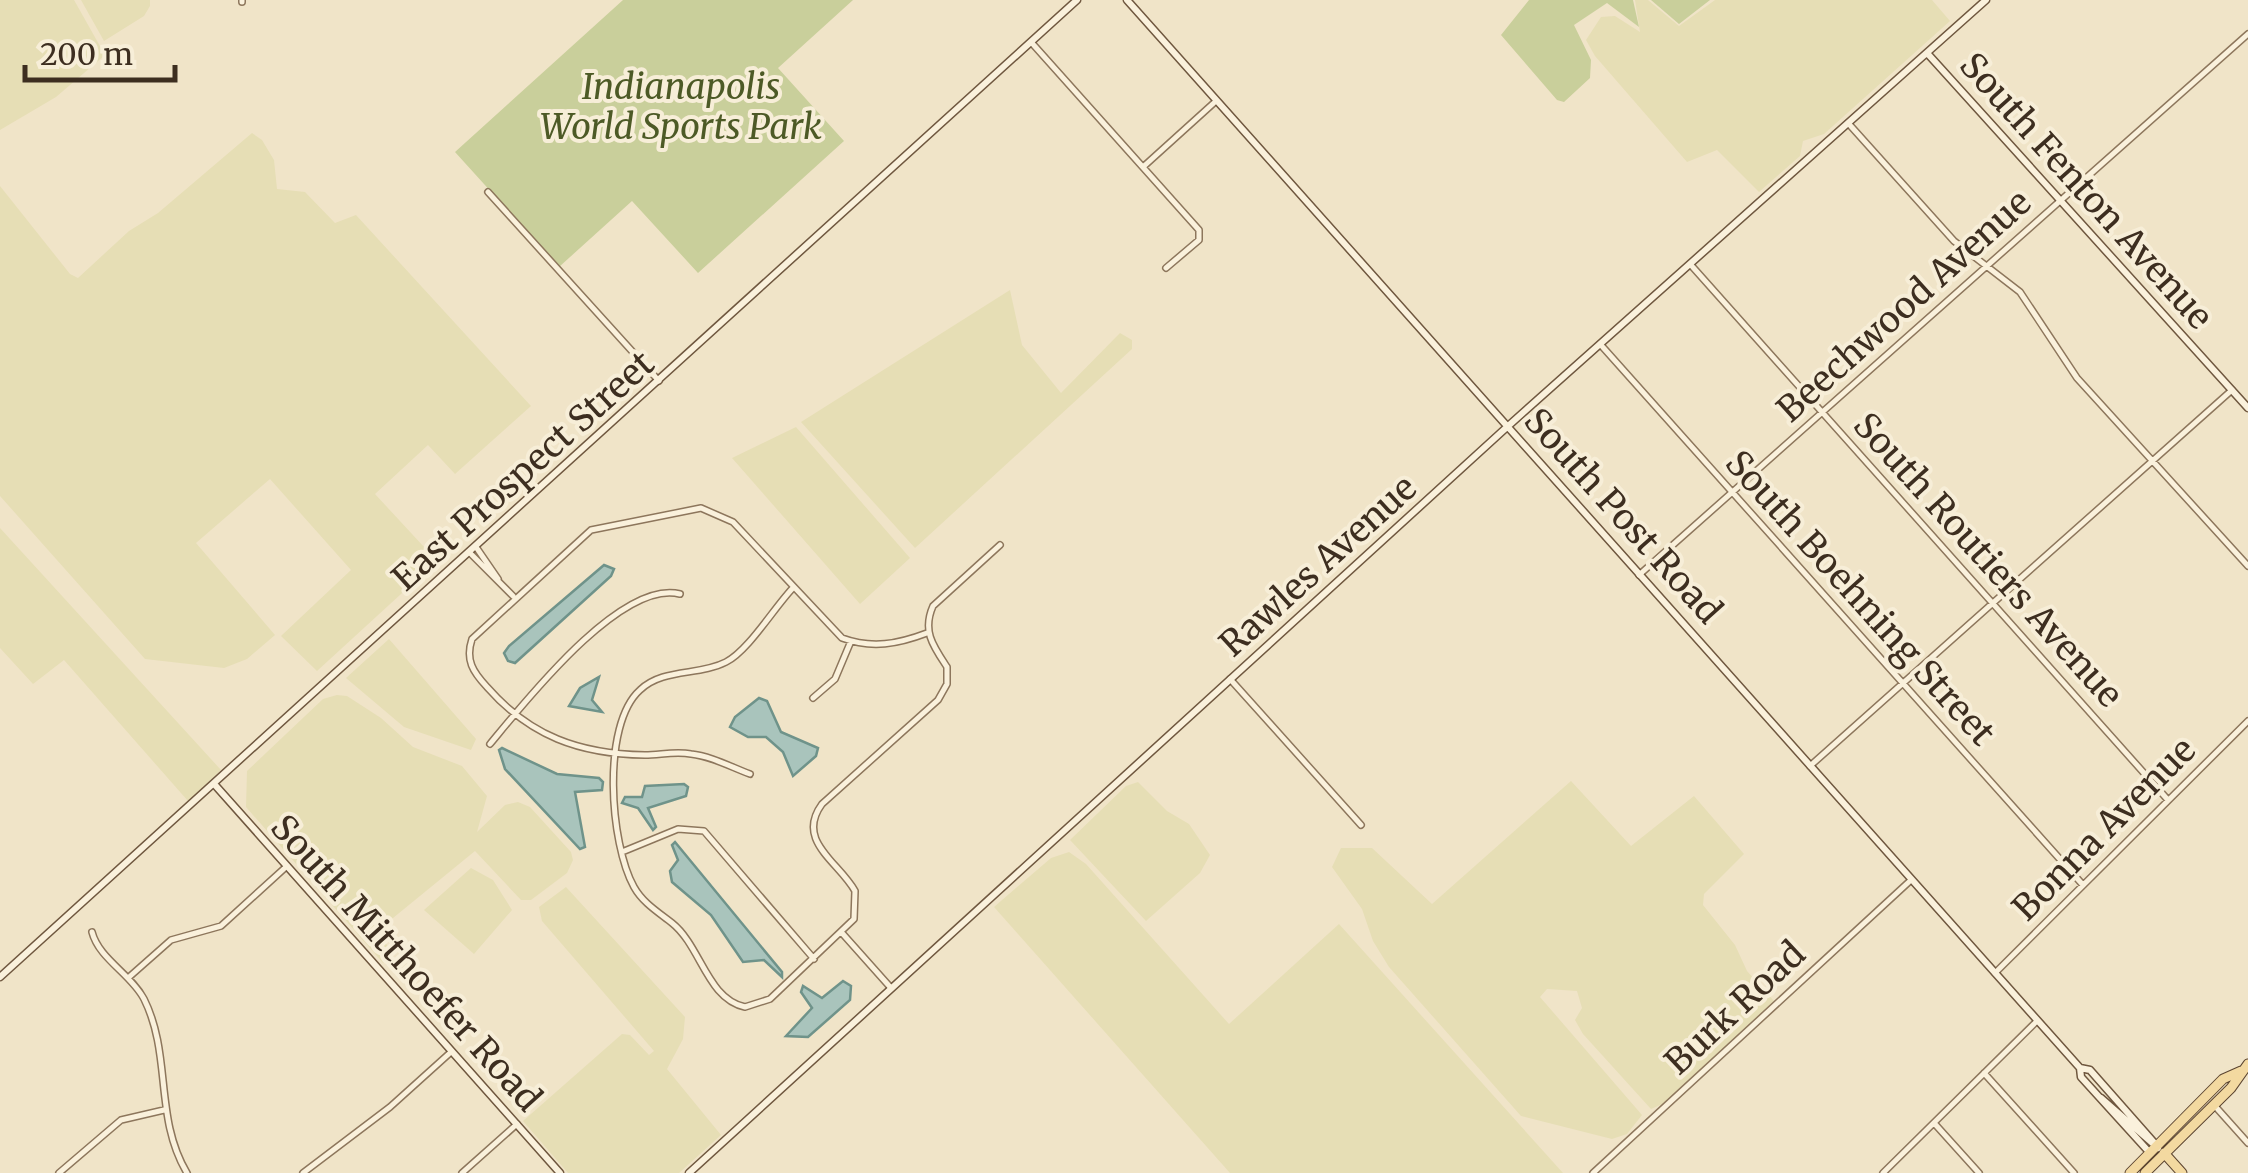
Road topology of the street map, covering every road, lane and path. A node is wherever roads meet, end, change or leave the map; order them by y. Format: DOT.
graph roads {
  1 [pos="1078,0"];
  2 [pos="1126,0"];
  3 [pos="1986,0"];
  4 [pos="2248,34"];
  5 [pos="1031,42"];
  6 [pos="1927,52"];
  7 [pos="1216,101"];
  8 [pos="1848,123"];
  9 [pos="1143,167"];
  10 [pos="488,192"];
  11 [pos="2060,200"];
  12 [pos="1690,264"];
  13 [pos="1986,266"];
  14 [pos="1166,268"];
  15 [pos="1600,344"];
  16 [pos="658,381"];
  17 [pos="2232,390"];
  18 [pos="2248,408"];
  19 [pos="1822,412"];
  20 [pos="1507,427"];
  21 [pos="2152,460"];
  22 [pos="1732,492"];
  23 [pos="1000,545"];
  24 [pos="473,550"];
  25 [pos="2248,566"];
  26 [pos="1639,575"];
  27 [pos="792,589"];
  28 [pos="680,594"];
  29 [pos="514,597"];
  30 [pos="1992,604"];
  31 [pos="927,633"];
  32 [pos="851,641"];
  33 [pos="1230,680"];
  34 [pos="1902,684"];
  35 [pos="813,698"];
  36 [pos="513,716"];
  37 [pos="2248,721"];
  38 [pos="490,744"];
  39 [pos="618,752"];
  40 [pos="1810,766"];
  41 [pos="750,774"];
  42 [pos="215,785"];
  43 [pos="2168,800"];
  44 [pos="1362,825"];
  45 [pos="622,852"];
  46 [pos="287,866"];
  47 [pos="1912,880"];
  48 [pos="2083,885"];
  49 [pos="92,932"];
  50 [pos="842,934"];
  51 [pos="814,959"];
  52 [pos="1995,973"];
  53 [pos="0,977"];
  54 [pos="128,978"];
  55 [pos="892,988"];
  56 [pos="2037,1020"];
  57 [pos="452,1052"];
  58 [pos="2080,1068"];
  59 [pos="2244,1068"];
  60 [pos="1984,1073"];
  61 [pos="2214,1105"];
  62 [pos="164,1110"];
  63 [pos="1934,1123"];
  64 [pos="517,1124"];
  65 [pos="2248,1143"];
  66 [pos="2159,1152"];
  67 [pos="59,1173"];
  68 [pos="186,1173"];
  69 [pos="303,1173"];
  70 [pos="462,1173"];
  71 [pos="560,1173"];
  72 [pos="688,1173"];
  73 [pos="1593,1173"];
  74 [pos="1884,1173"];
  75 [pos="1979,1173"];
  76 [pos="2074,1173"];
  77 [pos="2130,1173"];
  78 [pos="2145,1173"];
  79 [pos="2167,1173"];
  80 [pos="2182,1173"];
  1 -- 5 [label="street, East Prospect Street"];
  2 -- 7 [label="street, South Post Road"];
  3 -- 6 [label="street, Rawles Avenue"];
  4 -- 11 [label="street, Beechwood Avenue"];
  5 -- 9 [label="street"];
  5 -- 16 [label="street, East Prospect Street"];
  6 -- 8 [label="street, Rawles Avenue"];
  6 -- 11 [label="street, South Fenton Avenue"];
  7 -- 9 [label="street"];
  7 -- 20 [label="street, South Post Road"];
  8 -- 12 [label="street, Rawles Avenue"];
  8 -- 13 [label="street"];
  9 -- 14 [label="street"];
  10 -- 16 [label="street"];
  11 -- 13 [label="street, Beechwood Avenue"];
  11 -- 17 [label="street, South Fenton Avenue"];
  12 -- 15 [label="street, Rawles Avenue"];
  12 -- 19 [label="street, South Routiers Avenue"];
  13 -- 19 [label="street, Beechwood Avenue"];
  13 -- 21 [label="street"];
  15 -- 20 [label="street, Rawles Avenue"];
  15 -- 22 [label="street, South Boehning Street"];
  16 -- 24 [label="street, East Prospect Street"];
  17 -- 18 [label="street, South Fenton Avenue"];
  17 -- 21 [label="street"];
  19 -- 22 [label="street, Beechwood Avenue"];
  19 -- 30 [label="street, South Routiers Avenue"];
  20 -- 26 [label="street, South Post Road"];
  20 -- 33 [label="street, Rawles Avenue"];
  21 -- 25 [label="street"];
  21 -- 30 [label="street"];
  22 -- 26 [label="street, Beechwood Avenue"];
  22 -- 34 [label="street, South Boehning Street"];
  23 -- 31 [label="street"];
  24 -- 29 [label="street"];
  24 -- 42 [label="street, East Prospect Street"];
  26 -- 40 [label="street, South Post Road"];
  27 -- 29 [label="street"];
  27 -- 32 [label="street"];
  27 -- 39 [label="street"];
  28 -- 36 [label="street"];
  29 -- 36 [label="street"];
  30 -- 34 [label="street"];
  30 -- 43 [label="street, South Routiers Avenue"];
  31 -- 32 [label="street"];
  31 -- 50 [label="street"];
  32 -- 35 [label="street"];
  33 -- 44 [label="street"];
  33 -- 55 [label="street, Rawles Avenue"];
  34 -- 40 [label="street"];
  34 -- 48 [label="street, South Boehning Street"];
  36 -- 38 [label="street"];
  36 -- 39 [label="street"];
  37 -- 43 [label="street, Bonna Avenue"];
  39 -- 41 [label="street"];
  39 -- 45 [label="street"];
  40 -- 47 [label="street, South Post Road"];
  42 -- 46 [label="street, South Mitthoefer Road"];
  42 -- 53 [label="street, East Prospect Street"];
  43 -- 48 [label="street, Bonna Avenue"];
  45 -- 51 [label="street"];
  45 -- 51 [label="street"];
  46 -- 54 [label="street"];
  46 -- 57 [label="street, South Mitthoefer Road"];
  47 -- 52 [label="street, South Post Road"];
  47 -- 73 [label="street, Burk Road"];
  48 -- 52 [label="street, Bonna Avenue"];
  49 -- 54 [label="street"];
  50 -- 51 [label="street"];
  50 -- 55 [label="street"];
  52 -- 56 [label="street, South Post Road"];
  54 -- 62 [label="street"];
  55 -- 72 [label="street, Rawles Avenue"];
  56 -- 58 [label="street, South Post Road"];
  56 -- 60 [label="street"];
  57 -- 64 [label="street, South Mitthoefer Road"];
  57 -- 69 [label="street"];
  58 -- 66 [label="street, South Post Road"];
  58 -- 66 [label="street, South Post Road"];
  59 -- 61 [label="main road"];
  59 -- 66 [label="main road"];
  60 -- 63 [label="street"];
  60 -- 76 [label="street"];
  61 -- 65 [label="street"];
  61 -- 66 [label="main road"];
  62 -- 67 [label="street"];
  62 -- 68 [label="street"];
  63 -- 74 [label="street"];
  63 -- 75 [label="street"];
  64 -- 70 [label="street"];
  64 -- 71 [label="street, South Mitthoefer Road"];
  66 -- 77 [label="main road"];
  66 -- 78 [label="main road"];
  66 -- 79 [label="main road"];
  66 -- 80 [label="main road"];
}
